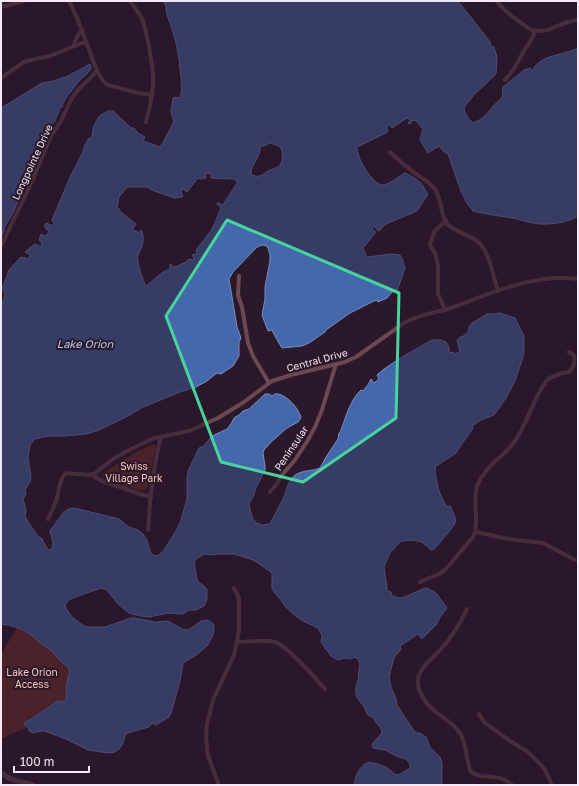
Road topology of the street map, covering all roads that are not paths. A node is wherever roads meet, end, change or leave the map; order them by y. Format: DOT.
graph roads {
  1 [pos="24,1"];
  2 [pos="69,1"];
  3 [pos="130,1"];
  4 [pos="498,1"];
  5 [pos="1,7"];
  6 [pos="578,20"];
  7 [pos="83,30"];
  8 [pos="535,31"];
  9 [pos="87,43"];
  10 [pos="74,46"];
  11 [pos="97,71"];
  12 [pos="1,78"];
  13 [pos="505,80"];
  14 [pos="152,95"];
  15 [pos="146,122"];
  16 [pos="390,152"];
  17 [pos="446,220"];
  18 [pos="1,246"];
  19 [pos="239,276"];
  20 [pos="578,279"];
  21 [pos="498,291"];
  22 [pos="445,309"];
  23 [pos="569,352"];
  24 [pos="336,364"];
  25 [pos="269,383"];
  26 [pos="161,437"];
  27 [pos="91,474"];
  28 [pos="270,492"];
  29 [pos="150,497"];
  30 [pos="48,519"];
  31 [pos="148,530"];
  32 [pos="476,532"];
  33 [pos="578,561"];
  34 [pos="420,582"];
  35 [pos="234,588"];
  36 [pos="467,609"];
  37 [pos="237,642"];
  38 [pos="325,689"];
  39 [pos="478,714"];
  40 [pos="1,773"];
  41 [pos="33,785"];
  42 [pos="219,785"];
  43 [pos="512,785"];
  44 [pos="552,785"];
  1 -- 5 [label="street"];
  2 -- 7 [label="street"];
  3 -- 14 [label="street"];
  4 -- 8 [label="street"];
  6 -- 8 [label="street"];
  7 -- 9 [label="street"];
  7 -- 10 [label="street"];
  8 -- 13 [label="street"];
  9 -- 10 [label="street"];
  9 -- 11 [label="street"];
  10 -- 12 [label="street"];
  11 -- 14 [label="street"];
  11 -- 18 [label="street, Longpointe Drive"];
  14 -- 15 [label="street"];
  16 -- 17 [label="street"];
  17 -- 21 [label="street"];
  17 -- 22 [label="street"];
  19 -- 25 [label="street"];
  20 -- 21 [label="street, Central Drive"];
  21 -- 22 [label="street, Central Drive"];
  22 -- 24 [label="street, Central Drive"];
  23 -- 32 [label="street"];
  24 -- 25 [label="street, Central Drive"];
  24 -- 28 [label="street, Peninsular"];
  25 -- 26 [label="street, Central Drive"];
  26 -- 27 [label="street, Central Drive"];
  26 -- 29 [label="street"];
  27 -- 29 [label="street"];
  27 -- 30 [label="street"];
  29 -- 31 [label="street"];
  32 -- 33 [label="street"];
  32 -- 34 [label="street"];
  35 -- 37 [label="street"];
  36 -- 43 [label="street"];
  37 -- 38 [label="street"];
  37 -- 42 [label="street"];
  39 -- 44 [label="street"];
  40 -- 41 [label="street"];
}
